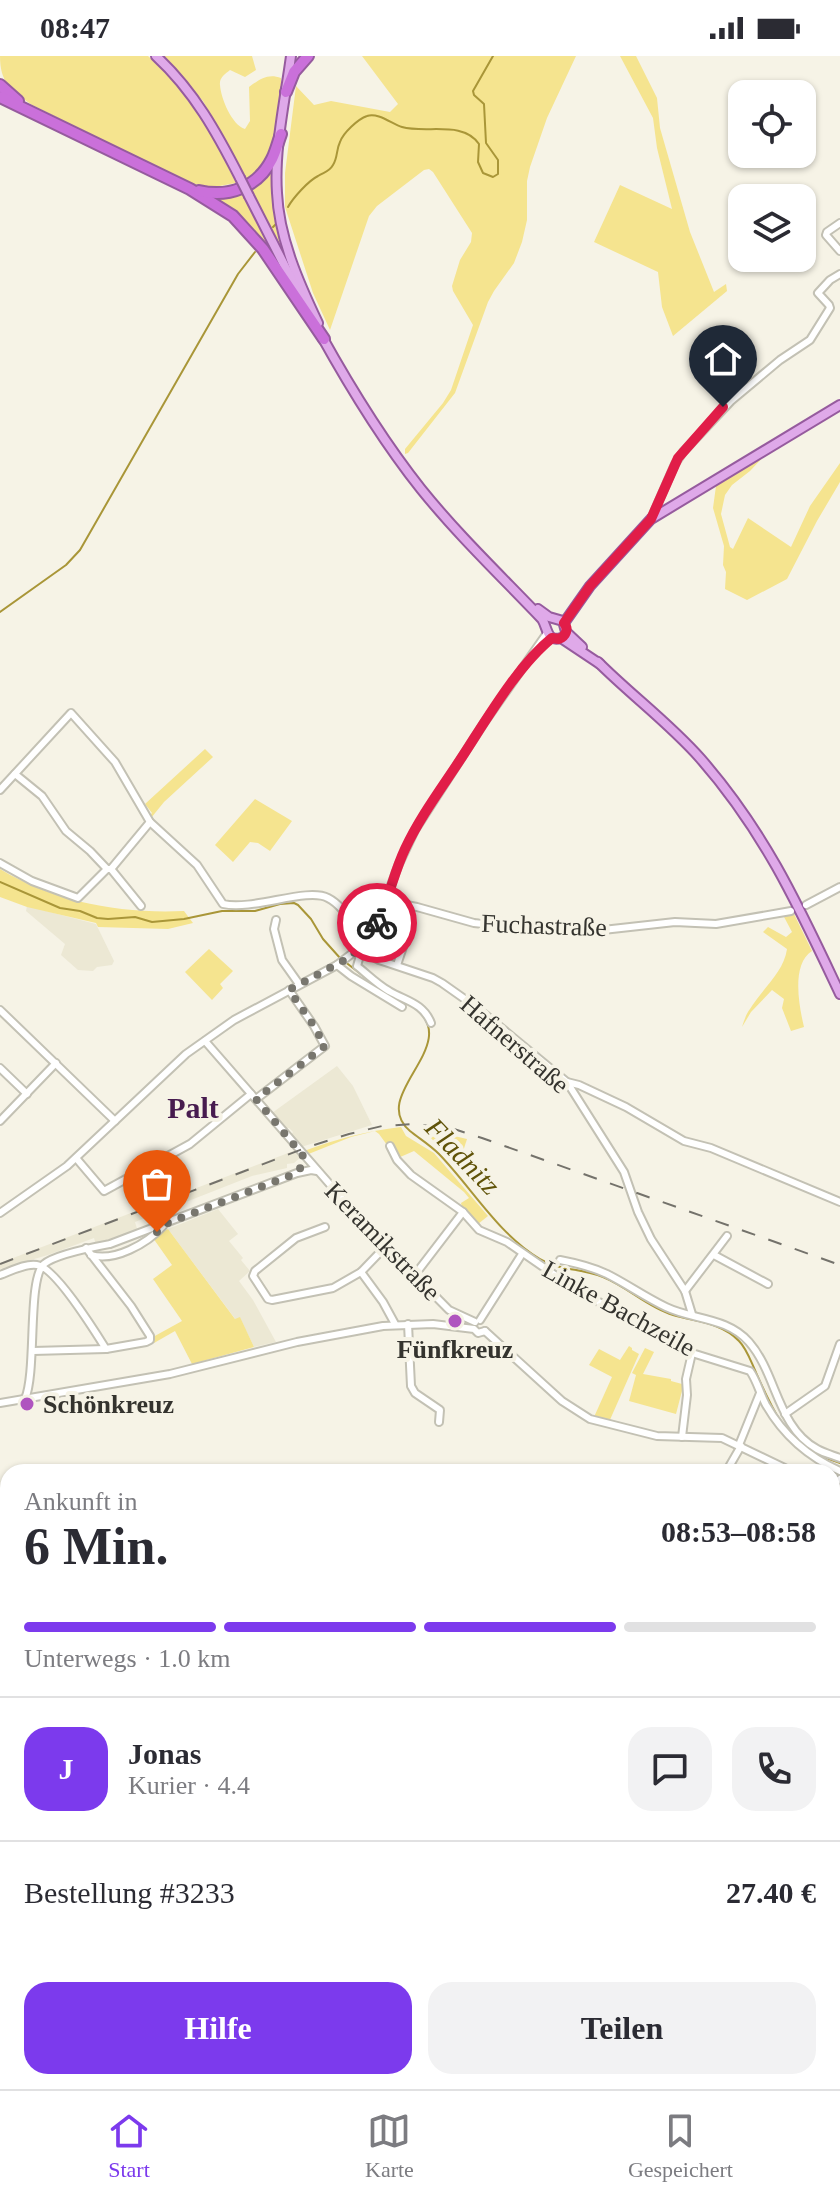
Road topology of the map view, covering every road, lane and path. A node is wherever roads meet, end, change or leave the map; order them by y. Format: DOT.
graph roads {
  1 [pos="156,56"];
  2 [pos="291,56"];
  3 [pos="308,56"];
  4 [pos="0,85"];
  5 [pos="286,92"];
  6 [pos="0,97"];
  7 [pos="36,114"];
  8 [pos="281,134"];
  9 [pos="190,189"];
  10 [pos="840,223"];
  11 [pos="840,251"];
  12 [pos="840,274"];
  13 [pos="324,339"];
  14 [pos="840,405"];
  15 [pos="651,519"];
  16 [pos="556,628"];
  17 [pos="15,774"];
  18 [pos="0,790"];
  19 [pos="150,822"];
  20 [pos="0,863"];
  21 [pos="109,869"];
  22 [pos="840,887"];
  23 [pos="385,901"];
  24 [pos="806,905"];
  25 [pos="141,906"];
  26 [pos="410,906"];
  27 [pos="791,911"];
  28 [pos="276,920"];
  29 [pos="368,936"];
  30 [pos="360,950"];
  31 [pos="337,965"];
  32 [pos="397,965"];
  33 [pos="299,984"];
  34 [pos="289,990"];
  35 [pos="840,994"];
  36 [pos="402,1007"];
  37 [pos="0,1010"];
  38 [pos="431,1023"];
  39 [pos="205,1041"];
  40 [pos="56,1063"];
  41 [pos="0,1068"];
  42 [pos="567,1082"];
  43 [pos="27,1094"];
  44 [pos="254,1097"];
  45 [pos="0,1121"];
  46 [pos="115,1121"];
  47 [pos="390,1146"];
  48 [pos="304,1157"];
  49 [pos="76,1158"];
  50 [pos="317,1171"];
  51 [pos="297,1173"];
  52 [pos="840,1202"];
  53 [pos="463,1212"];
  54 [pos="0,1213"];
  55 [pos="165,1224"];
  56 [pos="325,1227"];
  57 [pos="727,1236"];
  58 [pos="386,1246"];
  59 [pos="88,1252"];
  60 [pos="522,1254"];
  61 [pos="714,1255"];
  62 [pos="560,1260"];
  63 [pos="42,1266"];
  64 [pos="361,1272"];
  65 [pos="0,1275"];
  66 [pos="414,1276"];
  67 [pos="768,1284"];
  68 [pos="685,1291"];
  69 [pos="692,1314"];
  70 [pos="476,1323"];
  71 [pos="395,1324"];
  72 [pos="408,1324"];
  73 [pos="485,1331"];
  74 [pos="840,1344"];
  75 [pos="106,1349"];
  76 [pos="33,1351"];
  77 [pos="692,1353"];
  78 [pos="831,1371"];
  79 [pos="840,1374"];
  80 [pos="760,1393"];
  81 [pos="25,1399"];
  82 [pos="0,1403"];
  83 [pos="785,1414"];
  84 [pos="439,1422"];
  85 [pos="682,1437"];
  86 [pos="740,1446"];
  87 [pos="840,1458"];
  88 [pos="730,1464"];
  89 [pos="777,1464"];
  90 [pos="827,1464"];
  1 -- 13 [label="main road, bridge"];
  2 -- 5 [label="main road"];
  3 -- 5 [label="highway"];
  4 -- 7 [label="highway"];
  5 -- 8 [label="main road"];
  6 -- 7 [label="highway"];
  7 -- 9 [label="highway"];
  8 -- 9 [label="highway"];
  8 -- 13 [label="main road"];
  9 -- 13 [label="highway"];
  10 -- 11 [label="street"];
  12 -- 15 [label="street"];
  13 -- 16 [label="main road"];
  14 -- 15 [label="main road"];
  15 -- 16 [label="main road"];
  16 -- 23 [label="street"];
  16 -- 35 [label="main road"];
  17 -- 18 [label="street"];
  17 -- 19 [label="street"];
  17 -- 21 [label="street"];
  19 -- 21 [label="street"];
  19 -- 29 [label="street"];
  20 -- 21 [label="street"];
  21 -- 25 [label="street"];
  22 -- 24 [label="street"];
  23 -- 26 [label="street, Fuchastraße"];
  23 -- 29 [label="street"];
  26 -- 27 [label="street, Fuchastraße"];
  26 -- 32 [label="street"];
  28 -- 33 [label="street"];
  29 -- 30 [label="street"];
  30 -- 31 [label="street"];
  30 -- 32 [label="street, Hafnerstraße"];
  30 -- 38 [label="street"];
  31 -- 33 [label="street"];
  31 -- 36 [label="street"];
  32 -- 42 [label="street, Hafnerstraße"];
  33 -- 34 [label="street"];
  34 -- 39 [label="street"];
  34 -- 44 [label="street"];
  37 -- 40 [label="street"];
  39 -- 44 [label="street, Keramikstraße"];
  39 -- 46 [label="street"];
  40 -- 43 [label="street"];
  40 -- 46 [label="street"];
  41 -- 43 [label="street"];
  42 -- 52 [label="street"];
  42 -- 68 [label="street, Hafnerstraße"];
  43 -- 45 [label="street"];
  44 -- 48 [label="street, Keramikstraße"];
  44 -- 49 [label="street"];
  46 -- 49 [label="street"];
  47 -- 53 [label="street, Linke Bachzeile"];
  48 -- 50 [label="street, Keramikstraße"];
  48 -- 51 [label="street"];
  49 -- 54 [label="street"];
  50 -- 51 [label="street"];
  50 -- 58 [label="street, Keramikstraße"];
  51 -- 55 [label="street"];
  53 -- 60 [label="street, Linke Bachzeile"];
  53 -- 66 [label="street"];
  55 -- 59 [label="street"];
  55 -- 59 [label="street"];
  56 -- 64 [label="street"];
  57 -- 61 [label="street"];
  58 -- 64 [label="street"];
  58 -- 66 [label="street, Keramikstraße"];
  59 -- 63 [label="street"];
  59 -- 75 [label="street"];
  60 -- 70 [label="street"];
  60 -- 77 [label="street, Linke Bachzeile"];
  61 -- 67 [label="street"];
  61 -- 68 [label="street"];
  62 -- 69 [label="street"];
  63 -- 65 [label="street"];
  63 -- 75 [label="street"];
  63 -- 76 [label="street"];
  64 -- 71 [label="street"];
  66 -- 70 [label="street, Keramikstraße"];
  68 -- 69 [label="street, Hafnerstraße"];
  69 -- 83 [label="street"];
  70 -- 72 [label="street"];
  70 -- 73 [label="street"];
  70 -- 73 [label="street"];
  71 -- 72 [label="street"];
  71 -- 81 [label="street"];
  72 -- 84 [label="street"];
  73 -- 85 [label="street"];
  74 -- 78 [label="street"];
  75 -- 76 [label="street"];
  76 -- 81 [label="street"];
  77 -- 80 [label="street, Linke Bachzeile"];
  77 -- 85 [label="street"];
  78 -- 79 [label="street"];
  78 -- 83 [label="street"];
  80 -- 86 [label="street"];
  80 -- 90 [label="street, Linke Bachzeile"];
  81 -- 82 [label="street"];
  83 -- 87 [label="street"];
  85 -- 86 [label="street"];
  86 -- 88 [label="street"];
  86 -- 89 [label="street"];
}
